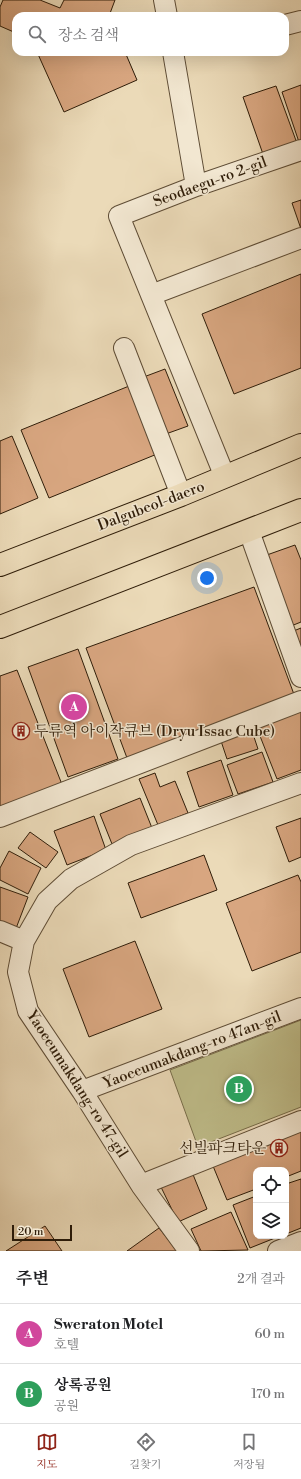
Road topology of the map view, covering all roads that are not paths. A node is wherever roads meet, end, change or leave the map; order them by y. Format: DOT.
graph roads {
  1 [pos="164,0"];
  2 [pos="166,12"];
  3 [pos="301,21"];
  4 [pos="289,24"];
  5 [pos="174,56"];
  6 [pos="301,150"];
  7 [pos="196,186"];
  8 [pos="301,238"];
  9 [pos="151,295"];
  10 [pos="124,348"];
  11 [pos="301,445"];
  12 [pos="225,477"];
  13 [pos="181,495"];
  14 [pos="301,510"];
  15 [pos="249,531"];
  16 [pos="0,565"];
  17 [pos="0,627"];
  18 [pos="301,677"];
  19 [pos="301,701"];
  20 [pos="301,783"];
  21 [pos="0,817"];
  22 [pos="0,931"];
  23 [pos="24,941"];
  24 [pos="301,1008"];
  25 [pos="82,1091"];
  26 [pos="301,1120"];
  27 [pos="141,1185"];
  28 [pos="301,1242"];
  29 [pos="188,1251"];
  30 [pos="278,1251"];
  1 -- 2 [label="street"];
  3 -- 4 [label="street"];
  5 -- 7 [label="street"];
  6 -- 7 [label="street, Seodaegu-ro 2-gil"];
  7 -- 9 [label="street, Seodaegu-ro 2-gil"];
  8 -- 9 [label="street"];
  9 -- 12 [label="street"];
  10 -- 13 [label="street"];
  11 -- 12 [label="main road, Dalgubeol-daero"];
  12 -- 13 [label="main road, Dalgubeol-daero"];
  13 -- 16 [label="main road, Dalgubeol-daero"];
  14 -- 15 [label="main road"];
  15 -- 17 [label="main road"];
  15 -- 18 [label="street"];
  19 -- 21 [label="street"];
  20 -- 23 [label="street, Yaoeeumakdang-ro 47-gil"];
  22 -- 23 [label="street"];
  23 -- 25 [label="street, Yaoeeumakdang-ro 47-gil"];
  24 -- 25 [label="street, Yaoeeumakdang-ro 47an-gil"];
  25 -- 27 [label="street, Yaoeeumakdang-ro 47-gil"];
  26 -- 27 [label="street"];
  27 -- 29 [label="street, Yaoeeumakdang-ro 47-gil"];
  28 -- 30 [label="street"];
}
